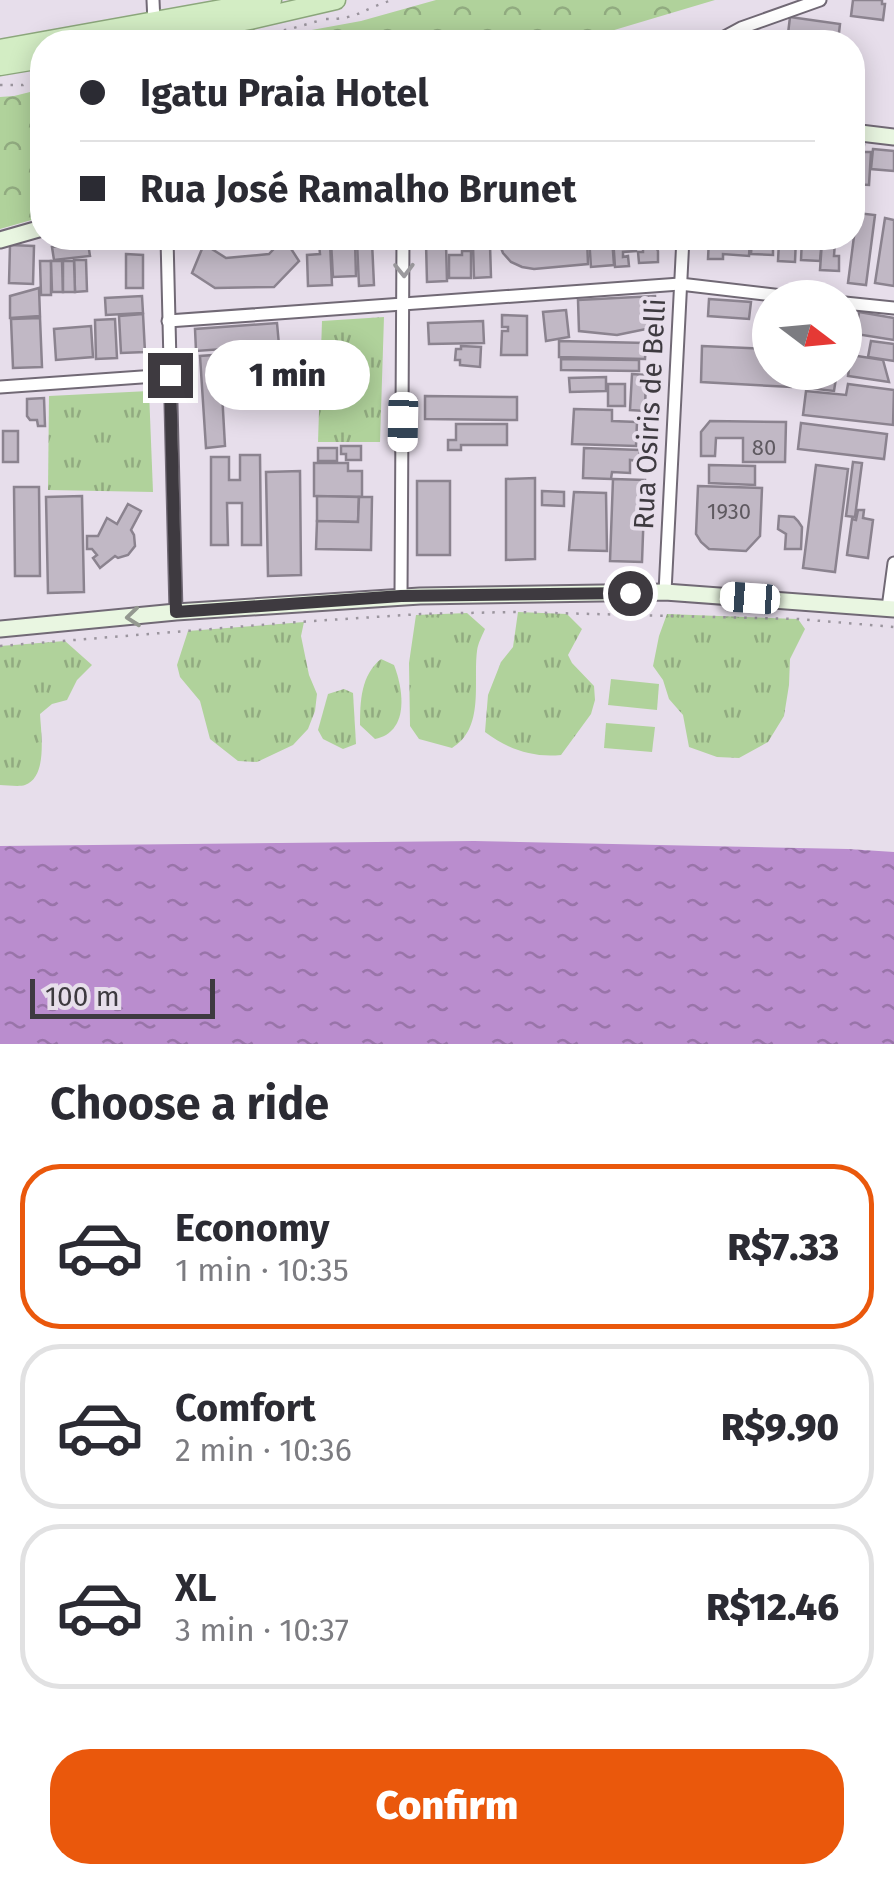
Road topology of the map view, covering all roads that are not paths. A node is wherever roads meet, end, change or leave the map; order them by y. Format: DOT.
graph roads {
  1 [pos="153,0"];
  2 [pos="272,0"];
  3 [pos="336,0"];
  4 [pos="820,0"];
  5 [pos="154,22"];
  6 [pos="108,30"];
  7 [pos="195,30"];
  8 [pos="737,30"];
  9 [pos="30,44"];
  10 [pos="0,49"];
  11 [pos="30,60"];
  12 [pos="0,66"];
  13 [pos="865,134"];
  14 [pos="894,137"];
  15 [pos="30,231"];
  16 [pos="0,240"];
  17 [pos="167,250"];
  18 [pos="404,250"];
  19 [pos="682,250"];
  20 [pos="680,284"];
  21 [pos="752,292"];
  22 [pos="404,304"];
  23 [pos="862,304"];
  24 [pos="894,308"];
  25 [pos="168,322"];
  26 [pos="170,375"];
  27 [pos="0,387"];
  28 [pos="894,563"];
  29 [pos="665,592"];
  30 [pos="401,596"];
  31 [pos="891,608"];
  32 [pos="176,612"];
  33 [pos="0,629"];
  1 -- 5 [label="street"];
  2 -- 5 [label="main road"];
  3 -- 7 [label="main road"];
  4 -- 8 [label="street"];
  5 -- 6 [label="main road"];
  9 -- 10 [label="main road"];
  11 -- 12 [label="main road"];
  13 -- 14 [label="main road"];
  15 -- 16 [label="main road"];
  17 -- 25 [label="street"];
  18 -- 22 [label="street, one-way"];
  19 -- 20 [label="street, Rua Osiris de Belli"];
  20 -- 21 [label="street"];
  20 -- 22 [label="street"];
  20 -- 29 [label="street, Rua Osiris de Belli"];
  22 -- 25 [label="street"];
  22 -- 30 [label="street"];
  23 -- 24 [label="street"];
  25 -- 26 [label="street"];
  26 -- 27 [label="street"];
  26 -- 32 [label="street"];
  28 -- 31 [label="street"];
  29 -- 30 [label="main road"];
  29 -- 31 [label="main road"];
  30 -- 32 [label="main road"];
  32 -- 33 [label="main road, one-way"];
}
